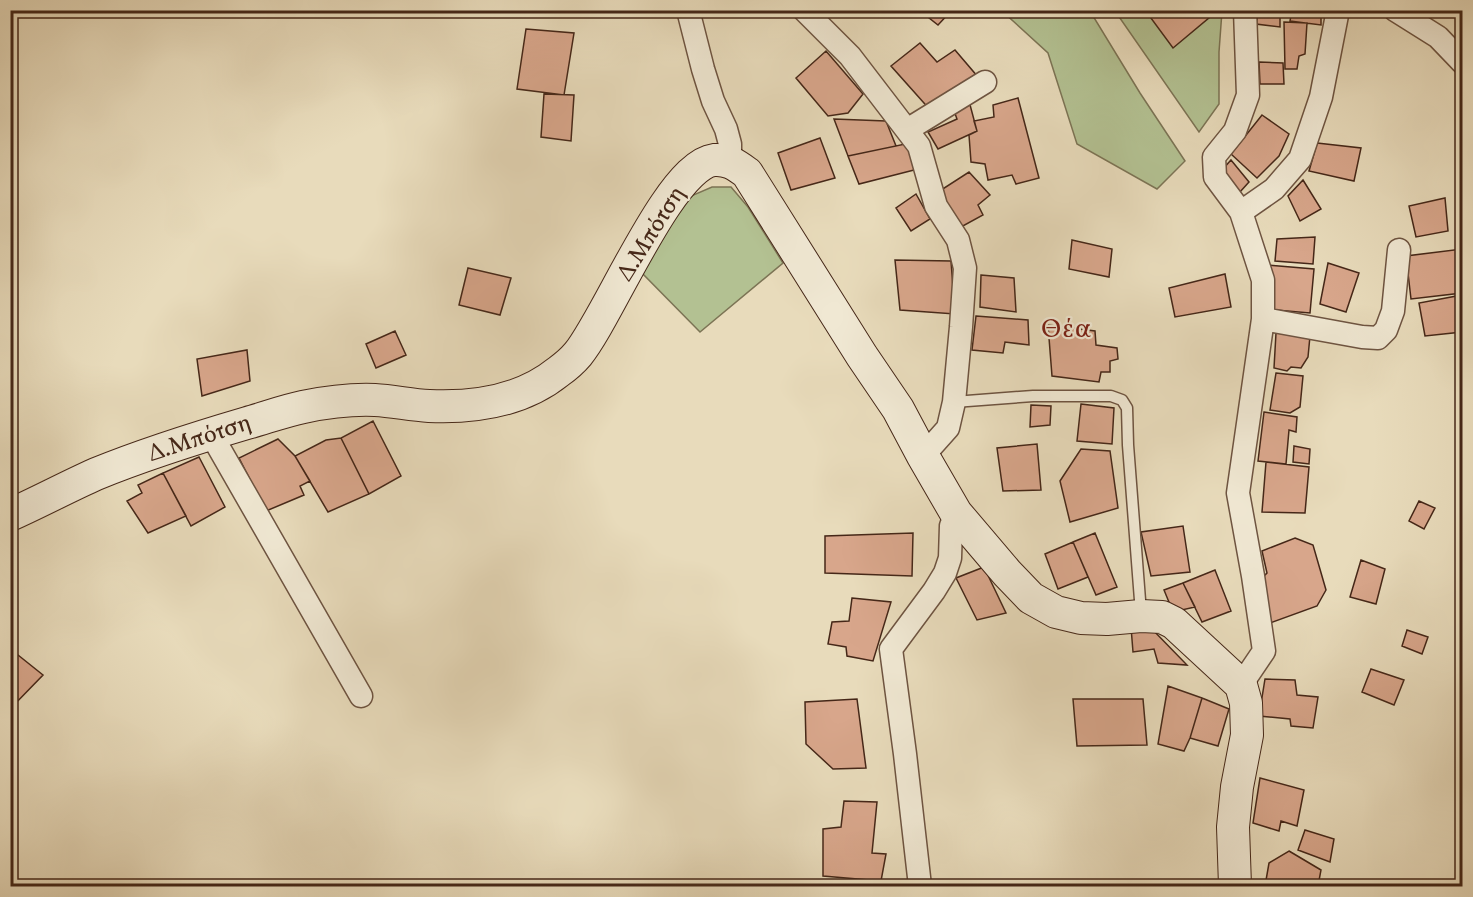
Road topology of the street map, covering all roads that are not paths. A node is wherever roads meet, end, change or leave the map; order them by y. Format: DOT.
graph roads {
  1 [pos="688,10"];
  2 [pos="804,10"];
  3 [pos="1245,10"];
  4 [pos="1338,10"];
  5 [pos="1395,10"];
  6 [pos="1462,62"];
  7 [pos="985,82"];
  8 [pos="907,130"];
  9 [pos="730,161"];
  10 [pos="1240,212"];
  11 [pos="1399,250"];
  12 [pos="1263,319"];
  13 [pos="954,402"];
  14 [pos="211,434"];
  15 [pos="923,456"];
  16 [pos="956,513"];
  17 [pos="10,516"];
  18 [pos="1141,616"];
  19 [pos="1240,685"];
  20 [pos="361,696"];
  21 [pos="920,886"];
  22 [pos="1235,886"];
  1 -- 9 [label="street"];
  2 -- 8 [label="street"];
  3 -- 10 [label="street"];
  4 -- 10 [label="street"];
  5 -- 6 [label="street"];
  7 -- 8 [label="street"];
  8 -- 13 [label="street"];
  9 -- 14 [label="street, Δ.Μπότση"];
  9 -- 15 [label="street"];
  10 -- 12 [label="street"];
  11 -- 12 [label="street"];
  12 -- 19 [label="street"];
  13 -- 15 [label="street"];
  13 -- 18 [label="lane"];
  14 -- 17 [label="street, Δ.Μπότση"];
  14 -- 20 [label="street"];
  15 -- 16 [label="street"];
  16 -- 18 [label="street"];
  16 -- 21 [label="street"];
  18 -- 19 [label="street"];
  19 -- 22 [label="street"];
}
